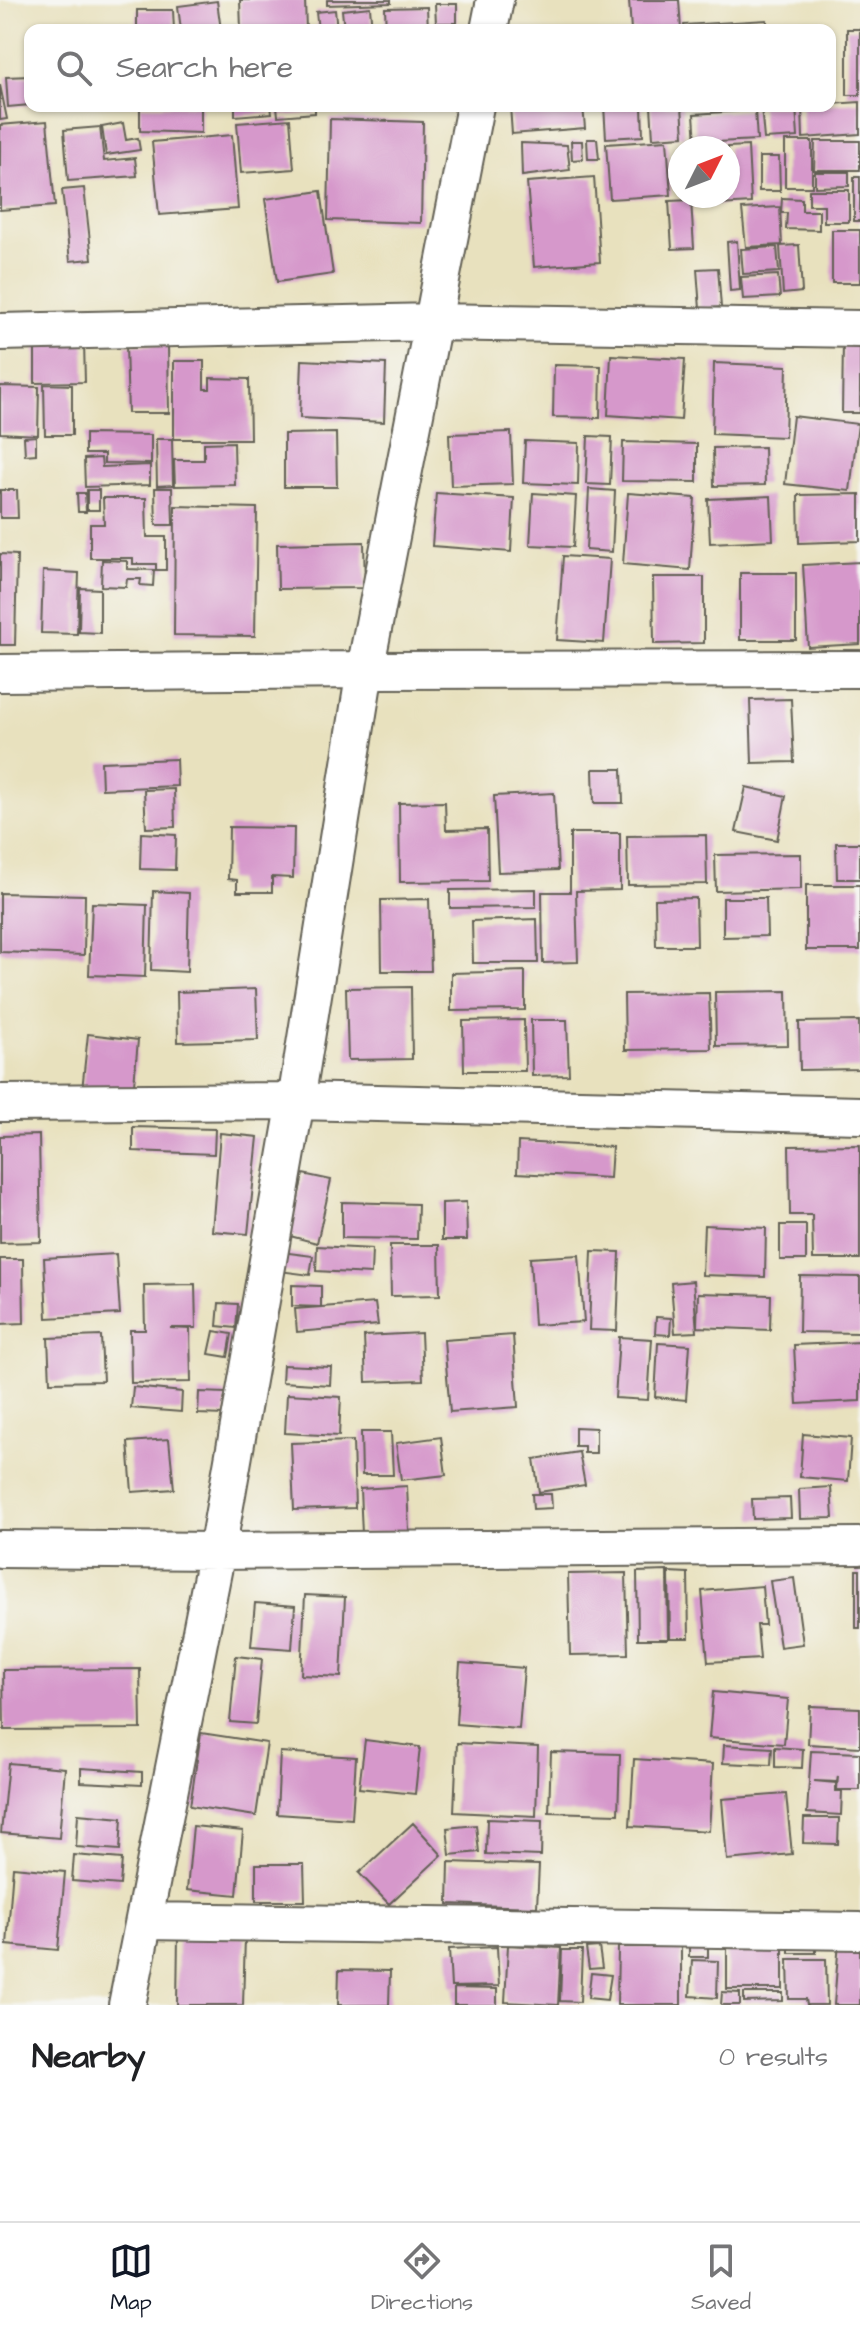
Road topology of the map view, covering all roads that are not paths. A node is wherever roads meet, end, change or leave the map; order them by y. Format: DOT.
graph roads {
  1 [pos="495,0"];
  2 [pos="490,24"];
  3 [pos="474,112"];
  4 [pos="434,322"];
  5 [pos="860,329"];
  6 [pos="0,332"];
  7 [pos="860,669"];
  8 [pos="365,670"];
  9 [pos="0,673"];
  10 [pos="296,1101"];
  11 [pos="0,1103"];
  12 [pos="860,1115"];
  13 [pos="860,1546"];
  14 [pos="0,1549"];
  15 [pos="217,1551"];
  16 [pos="144,1921"];
  17 [pos="860,1931"];
  18 [pos="127,2005"];
  1 -- 2 [label="street"];
  3 -- 4 [label="street"];
  4 -- 5 [label="street"];
  4 -- 6 [label="street"];
  4 -- 8 [label="street"];
  7 -- 8 [label="street"];
  8 -- 9 [label="street"];
  8 -- 10 [label="street"];
  10 -- 11 [label="street"];
  10 -- 12 [label="street"];
  10 -- 15 [label="street"];
  13 -- 15 [label="street"];
  14 -- 15 [label="street"];
  15 -- 16 [label="street"];
  16 -- 17 [label="street"];
  16 -- 18 [label="street"];
}
